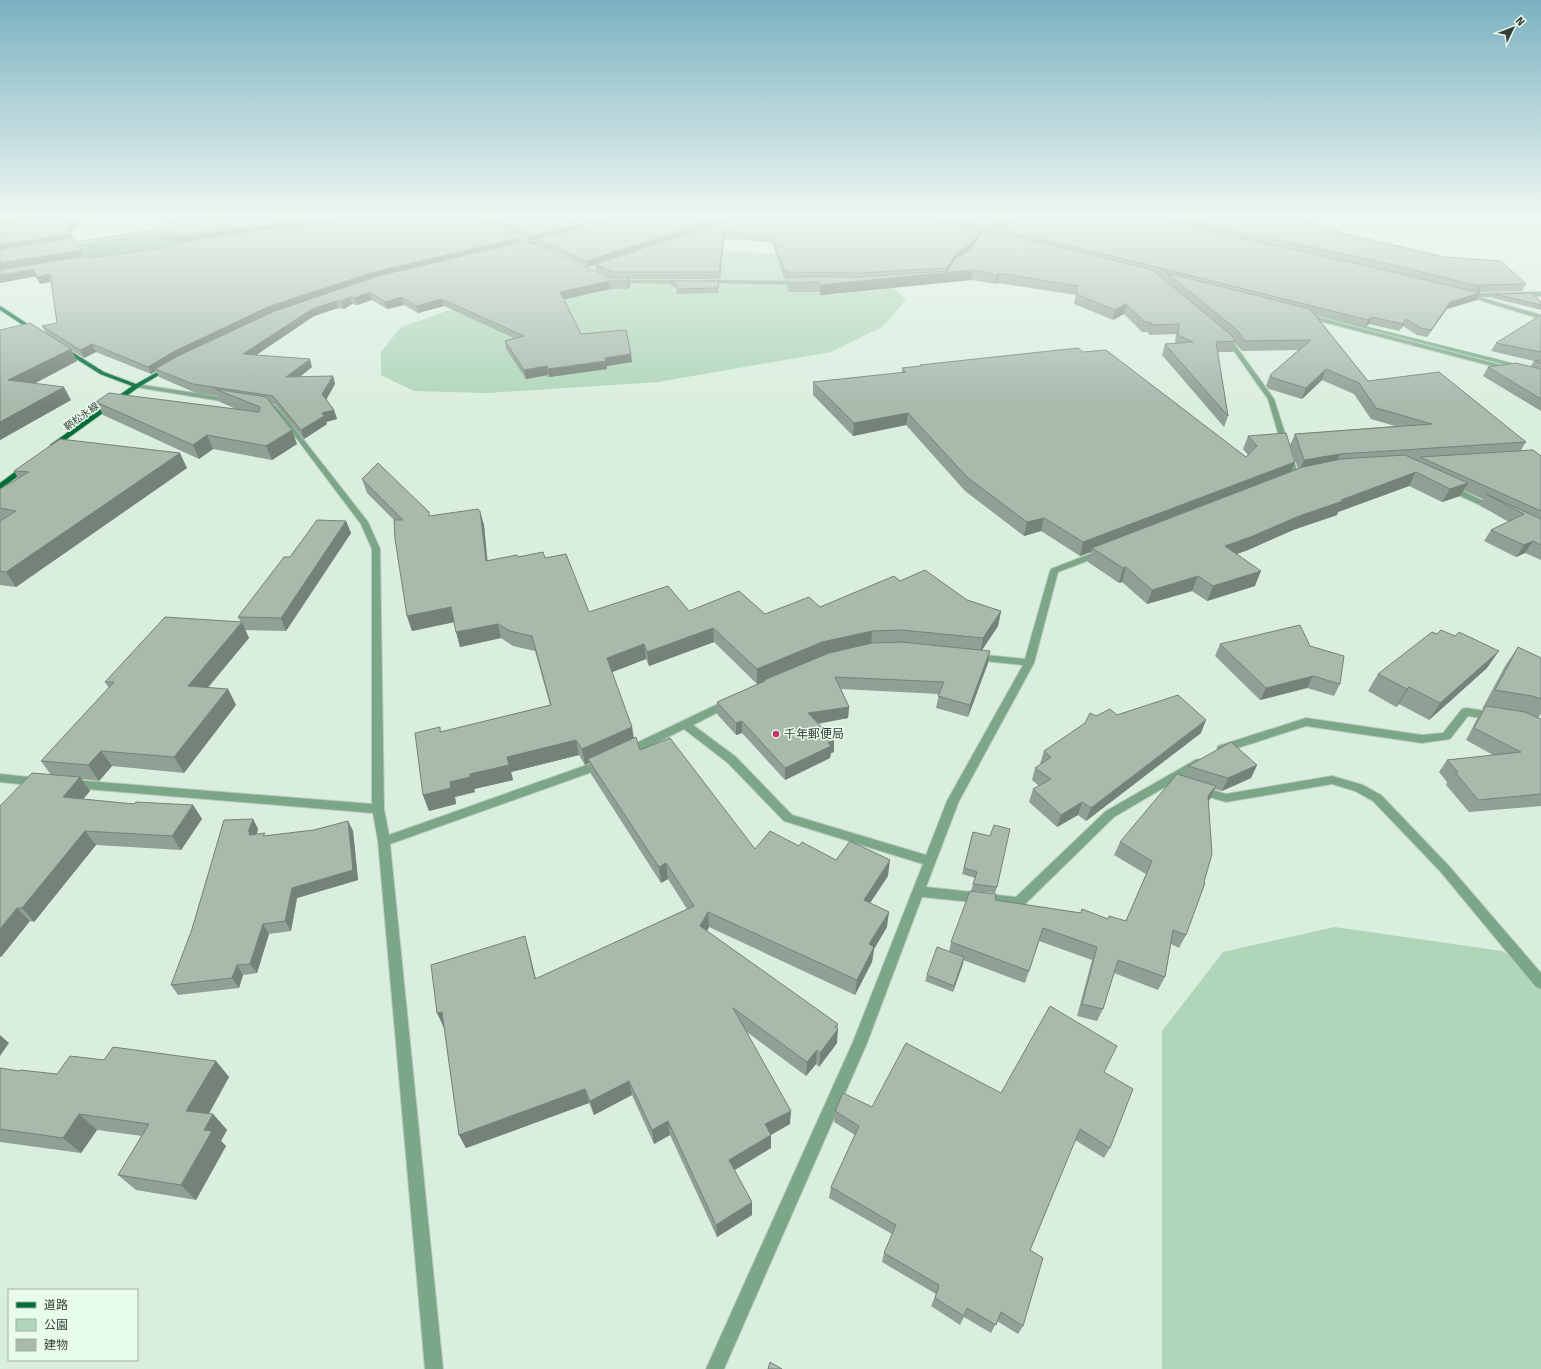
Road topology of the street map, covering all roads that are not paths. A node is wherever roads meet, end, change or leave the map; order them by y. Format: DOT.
graph roads {
  1 [pos="612,282"];
  2 [pos="688,282"];
  3 [pos="696,282"];
  4 [pos="805,283"];
  5 [pos="1457,292"];
  6 [pos="1541,294"];
  7 [pos="1471,295"];
  8 [pos="0,308"];
  9 [pos="1297,314"];
  10 [pos="1541,317"];
  11 [pos="1219,332"];
  12 [pos="45,336"];
  13 [pos="57,345"];
  14 [pos="173,365"];
  15 [pos="1518,371"];
  16 [pos="137,386"];
  17 [pos="50,450"];
  18 [pos="31,464"];
  19 [pos="1308,475"];
  20 [pos="1443,484"];
  21 [pos="0,487"];
  22 [pos="1498,510"];
  23 [pos="1112,548"];
  24 [pos="968,656"];
  25 [pos="1029,663"];
  26 [pos="740,697"];
  27 [pos="1503,718"];
  28 [pos="685,724"];
  29 [pos="0,778"];
  30 [pos="1169,780"];
  31 [pos="47,782"];
  32 [pos="63,784"];
  33 [pos="378,809"];
  34 [pos="384,841"];
  35 [pos="929,861"];
  36 [pos="918,891"];
  37 [pos="1541,983"];
  38 [pos="434,1369"];
  39 [pos="715,1369"];
  1 -- 2 [label="street"];
  3 -- 4 [label="street"];
  5 -- 7 [label="street"];
  6 -- 7 [label="street"];
  7 -- 10 [label="street"];
  8 -- 12 [label="main road"];
  9 -- 15 [label="street"];
  11 -- 19 [label="street"];
  13 -- 16 [label="main road"];
  14 -- 16 [label="main road, 鞆松永線"];
  16 -- 17 [label="main road, 鞆松永線"];
  16 -- 33 [label="street"];
  18 -- 21 [label="main road"];
  20 -- 22 [label="street"];
  23 -- 25 [label="street"];
  24 -- 25 [label="street"];
  25 -- 35 [label="street"];
  26 -- 28 [label="street"];
  27 -- 30 [label="street"];
  28 -- 34 [label="street"];
  28 -- 35 [label="street"];
  29 -- 31 [label="street"];
  30 -- 36 [label="street"];
  30 -- 37 [label="street"];
  32 -- 33 [label="street"];
  33 -- 34 [label="street"];
  34 -- 38 [label="street"];
  35 -- 36 [label="street"];
  36 -- 39 [label="street"];
}
